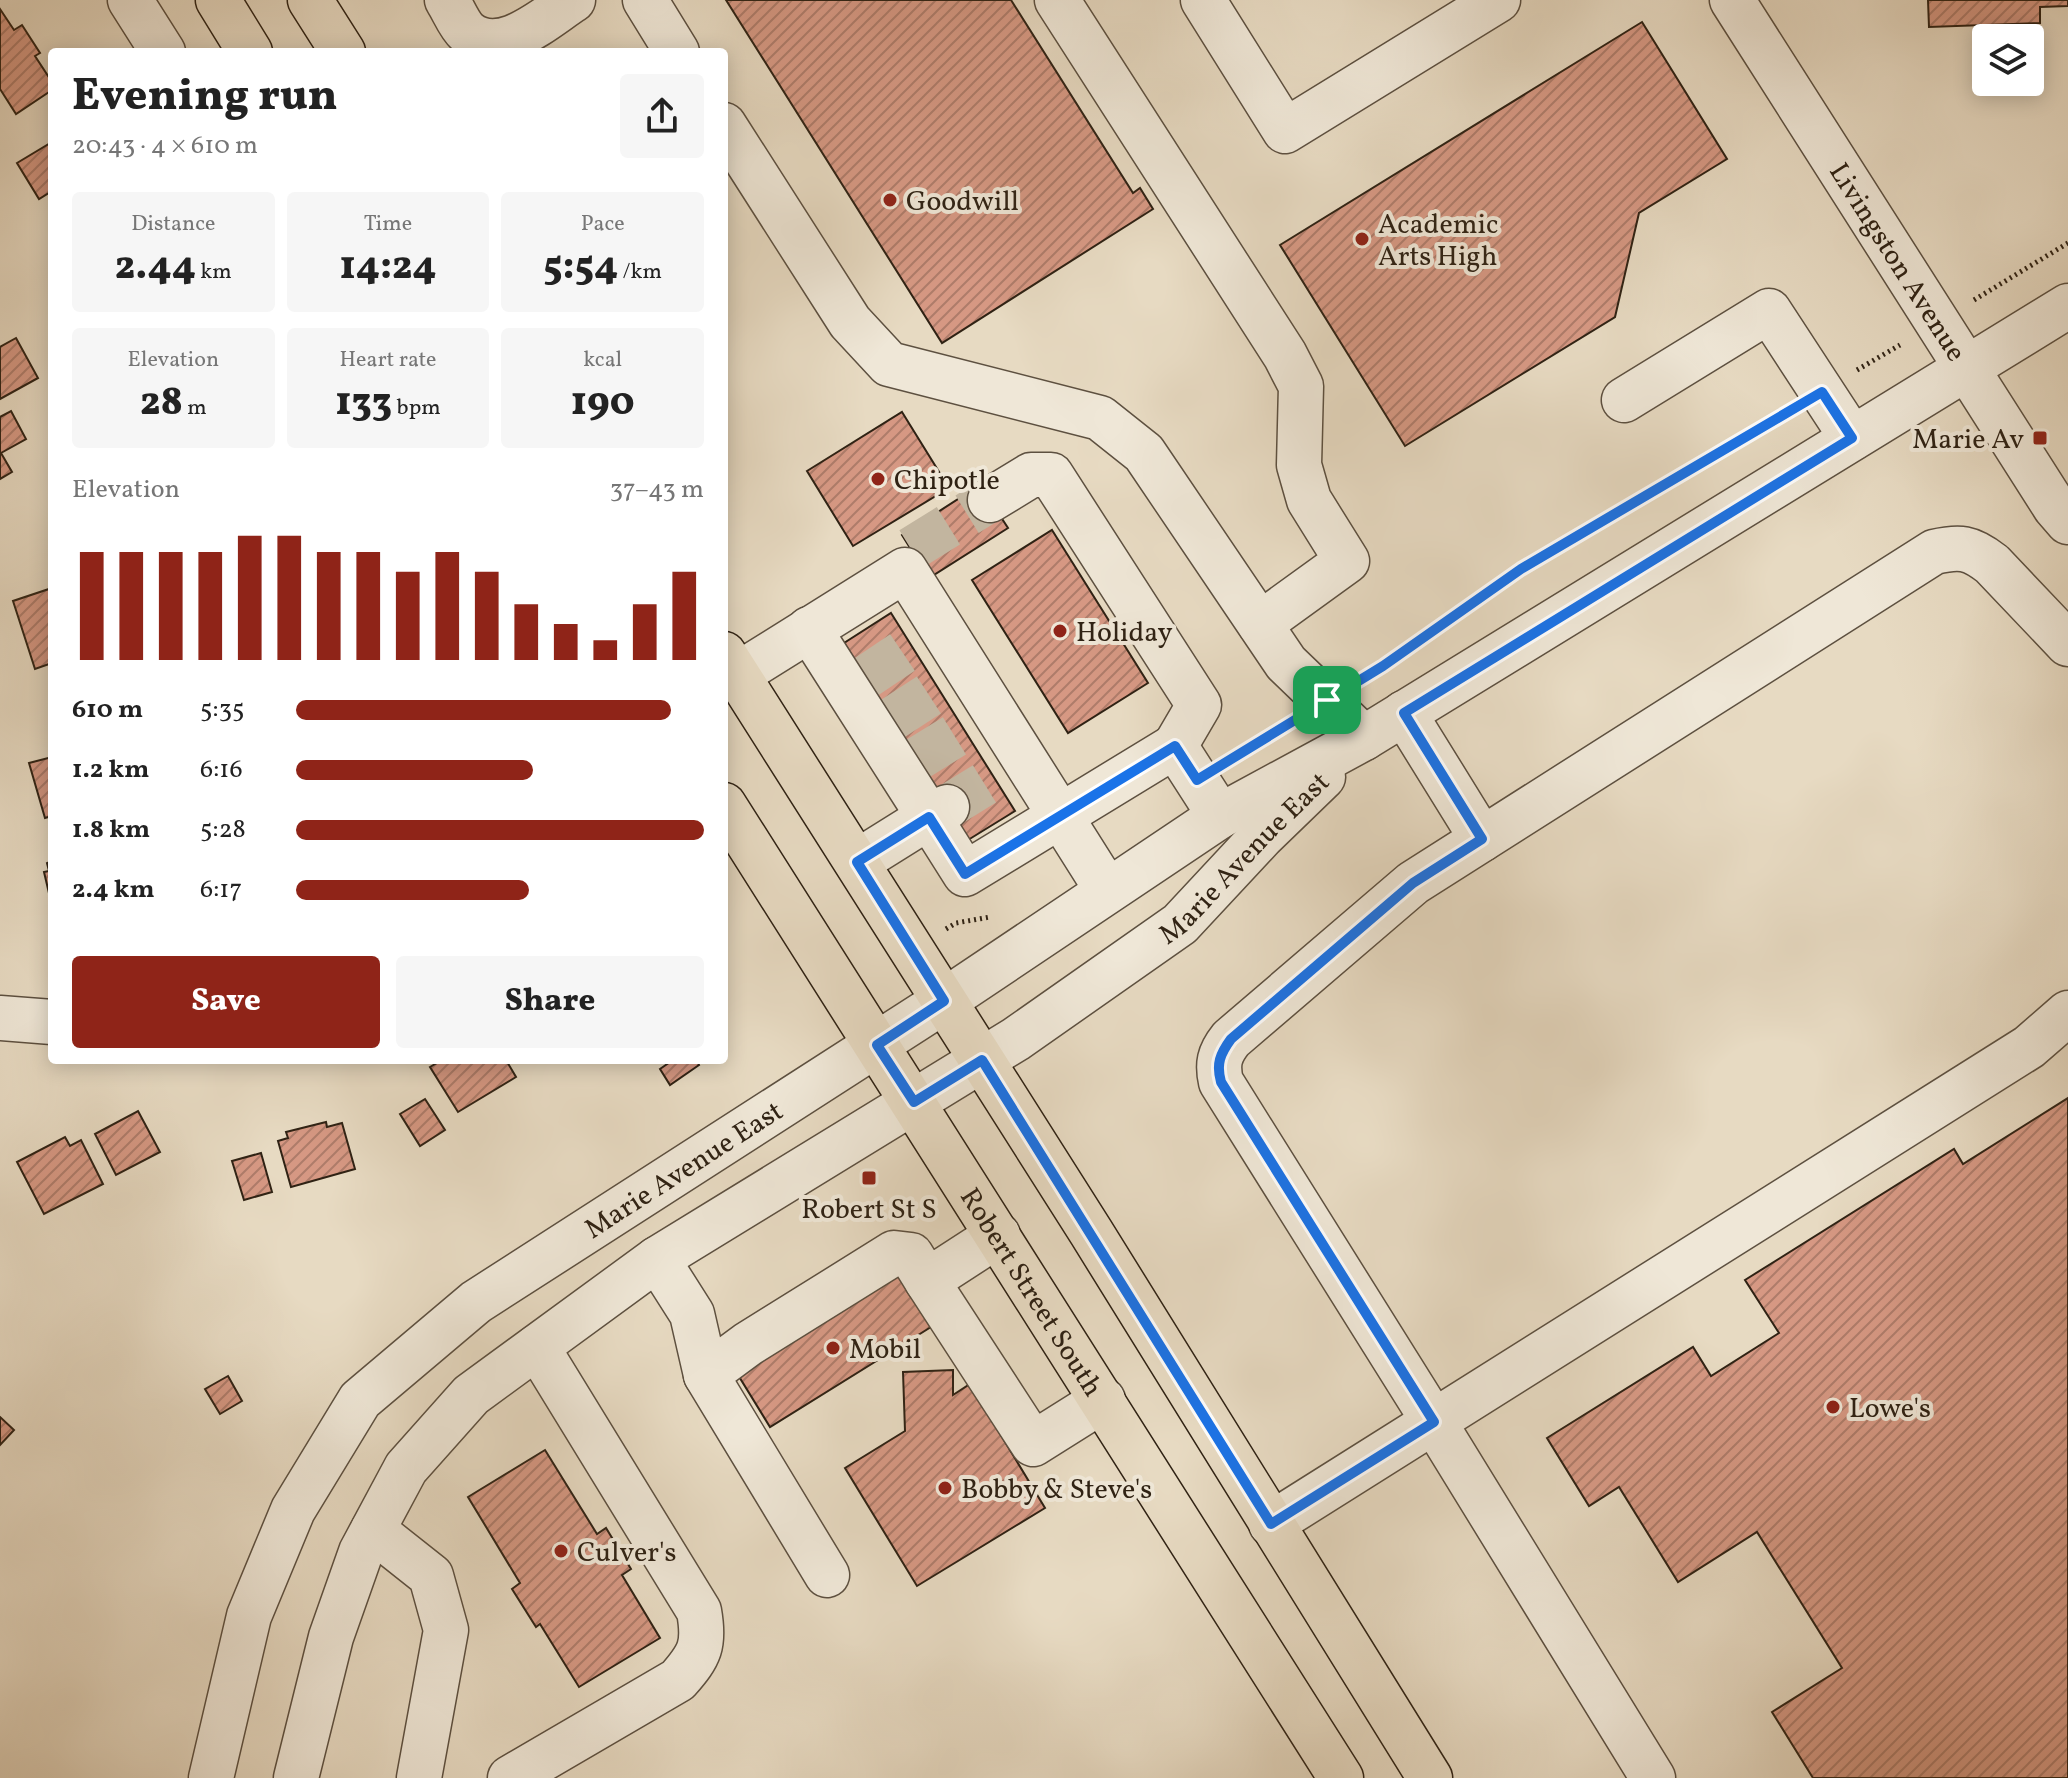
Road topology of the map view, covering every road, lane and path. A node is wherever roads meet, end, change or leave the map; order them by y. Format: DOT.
graph roads {
  1 [pos="130,0"];
  2 [pos="218,0"];
  3 [pos="310,0"];
  4 [pos="447,0"];
  5 [pos="573,0"];
  6 [pos="645,0"];
  7 [pos="1057,0"];
  8 [pos="1203,0"];
  9 [pos="1498,0"];
  10 [pos="1732,0"];
  11 [pos="160,48"];
  12 [pos="248,48"];
  13 [pos="340,48"];
  14 [pos="671,48"];
  15 [pos="728,131"];
  16 [pos="2068,243"];
  17 [pos="1990,291"];
  18 [pos="2068,306"];
  19 [pos="1895,348"];
  20 [pos="1965,369"];
  21 [pos="1822,392"];
  22 [pos="1624,400"];
  23 [pos="1852,438"];
  24 [pos="990,500"];
  25 [pos="2068,522"];
  26 [pos="1260,624"];
  27 [pos="809,629"];
  28 [pos="2068,644"];
  29 [pos="730,664"];
  30 [pos="1327,700"];
  31 [pos="1404,713"];
  32 [pos="1364,738"];
  33 [pos="1197,781"];
  34 [pos="728,811"];
  35 [pos="938,812"];
  36 [pos="1059,817"];
  37 [pos="1482,839"];
  38 [pos="857,862"];
  39 [pos="1107,890"];
  40 [pos="994,916"];
  41 [pos="956,923"];
  42 [pos="944,1001"];
  43 [pos="2068,1013"];
  44 [pos="0,1018"];
  45 [pos="48,1022"];
  46 [pos="877,1045"];
  47 [pos="982,1060"];
  48 [pos="914,1102"];
  49 [pos="998,1235"];
  50 [pos="657,1259"];
  51 [pos="927,1281"];
  52 [pos="537,1347"];
  53 [pos="706,1375"];
  54 [pos="1103,1400"];
  55 [pos="1434,1422"];
  56 [pos="1271,1524"];
  57 [pos="373,1530"];
  58 [pos="827,1575"];
  59 [pos="211,1778"];
  60 [pos="296,1778"];
  61 [pos="419,1778"];
  62 [pos="510,1778"];
  63 [pos="1341,1778"];
  64 [pos="1430,1778"];
  65 [pos="1653,1778"];
  1 -- 11 [label="street"];
  2 -- 12 [label="main road"];
  3 -- 13 [label="main road"];
  4 -- 5 [label="street"];
  6 -- 14 [label="street"];
  7 -- 26 [label="street"];
  8 -- 9 [label="street"];
  10 -- 20 [label="street, Livingston Avenue"];
  15 -- 26 [label="street"];
  16 -- 17 [label="path"];
  18 -- 20 [label="street, Marie Avenue East"];
  19 -- 21 [label="path"];
  20 -- 23 [label="street, Marie Avenue East"];
  20 -- 25 [label="street, Livingston Avenue"];
  21 -- 22 [label="street"];
  21 -- 23 [label="street"];
  21 -- 30 [label="path"];
  23 -- 31 [label="street, Marie Avenue East"];
  24 -- 33 [label="street"];
  26 -- 30 [label="street"];
  27 -- 29 [label="street"];
  27 -- 35 [label="street"];
  27 -- 36 [label="street"];
  28 -- 37 [label="street"];
  29 -- 38 [label="main road"];
  30 -- 32 [label="street"];
  30 -- 33 [label="path"];
  31 -- 32 [label="street, Marie Avenue East"];
  31 -- 37 [label="street"];
  32 -- 33 [label="street, Marie Avenue East"];
  32 -- 47 [label="street, Marie Avenue East"];
  33 -- 36 [label="street"];
  33 -- 39 [label="street, Marie Avenue East"];
  34 -- 46 [label="main road, Robert Street South"];
  35 -- 36 [label="street"];
  35 -- 38 [label="street"];
  36 -- 39 [label="street"];
  37 -- 55 [label="street"];
  38 -- 42 [label="main road"];
  39 -- 42 [label="street, Marie Avenue East"];
  40 -- 41 [label="path"];
  42 -- 46 [label="street, Marie Avenue East"];
  42 -- 47 [label="main road"];
  43 -- 55 [label="street"];
  44 -- 45 [label="street"];
  46 -- 48 [label="main road, Robert Street South"];
  46 -- 59 [label="street, Marie Avenue East"];
  47 -- 48 [label="street, Marie Avenue East"];
  47 -- 56 [label="main road"];
  48 -- 49 [label="main road, Robert Street South"];
  48 -- 50 [label="street, Marie Avenue East"];
  49 -- 51 [label="street"];
  49 -- 54 [label="main road, Robert Street South"];
  50 -- 52 [label="street, Marie Avenue East"];
  50 -- 53 [label="street"];
  51 -- 53 [label="street"];
  51 -- 54 [label="street"];
  52 -- 57 [label="street, Marie Avenue East"];
  52 -- 62 [label="street"];
  53 -- 58 [label="street"];
  54 -- 63 [label="main road, Robert Street South"];
  55 -- 56 [label="street"];
  55 -- 65 [label="street"];
  56 -- 64 [label="main road"];
  57 -- 60 [label="street, Marie Avenue East"];
  57 -- 61 [label="street"];
}
